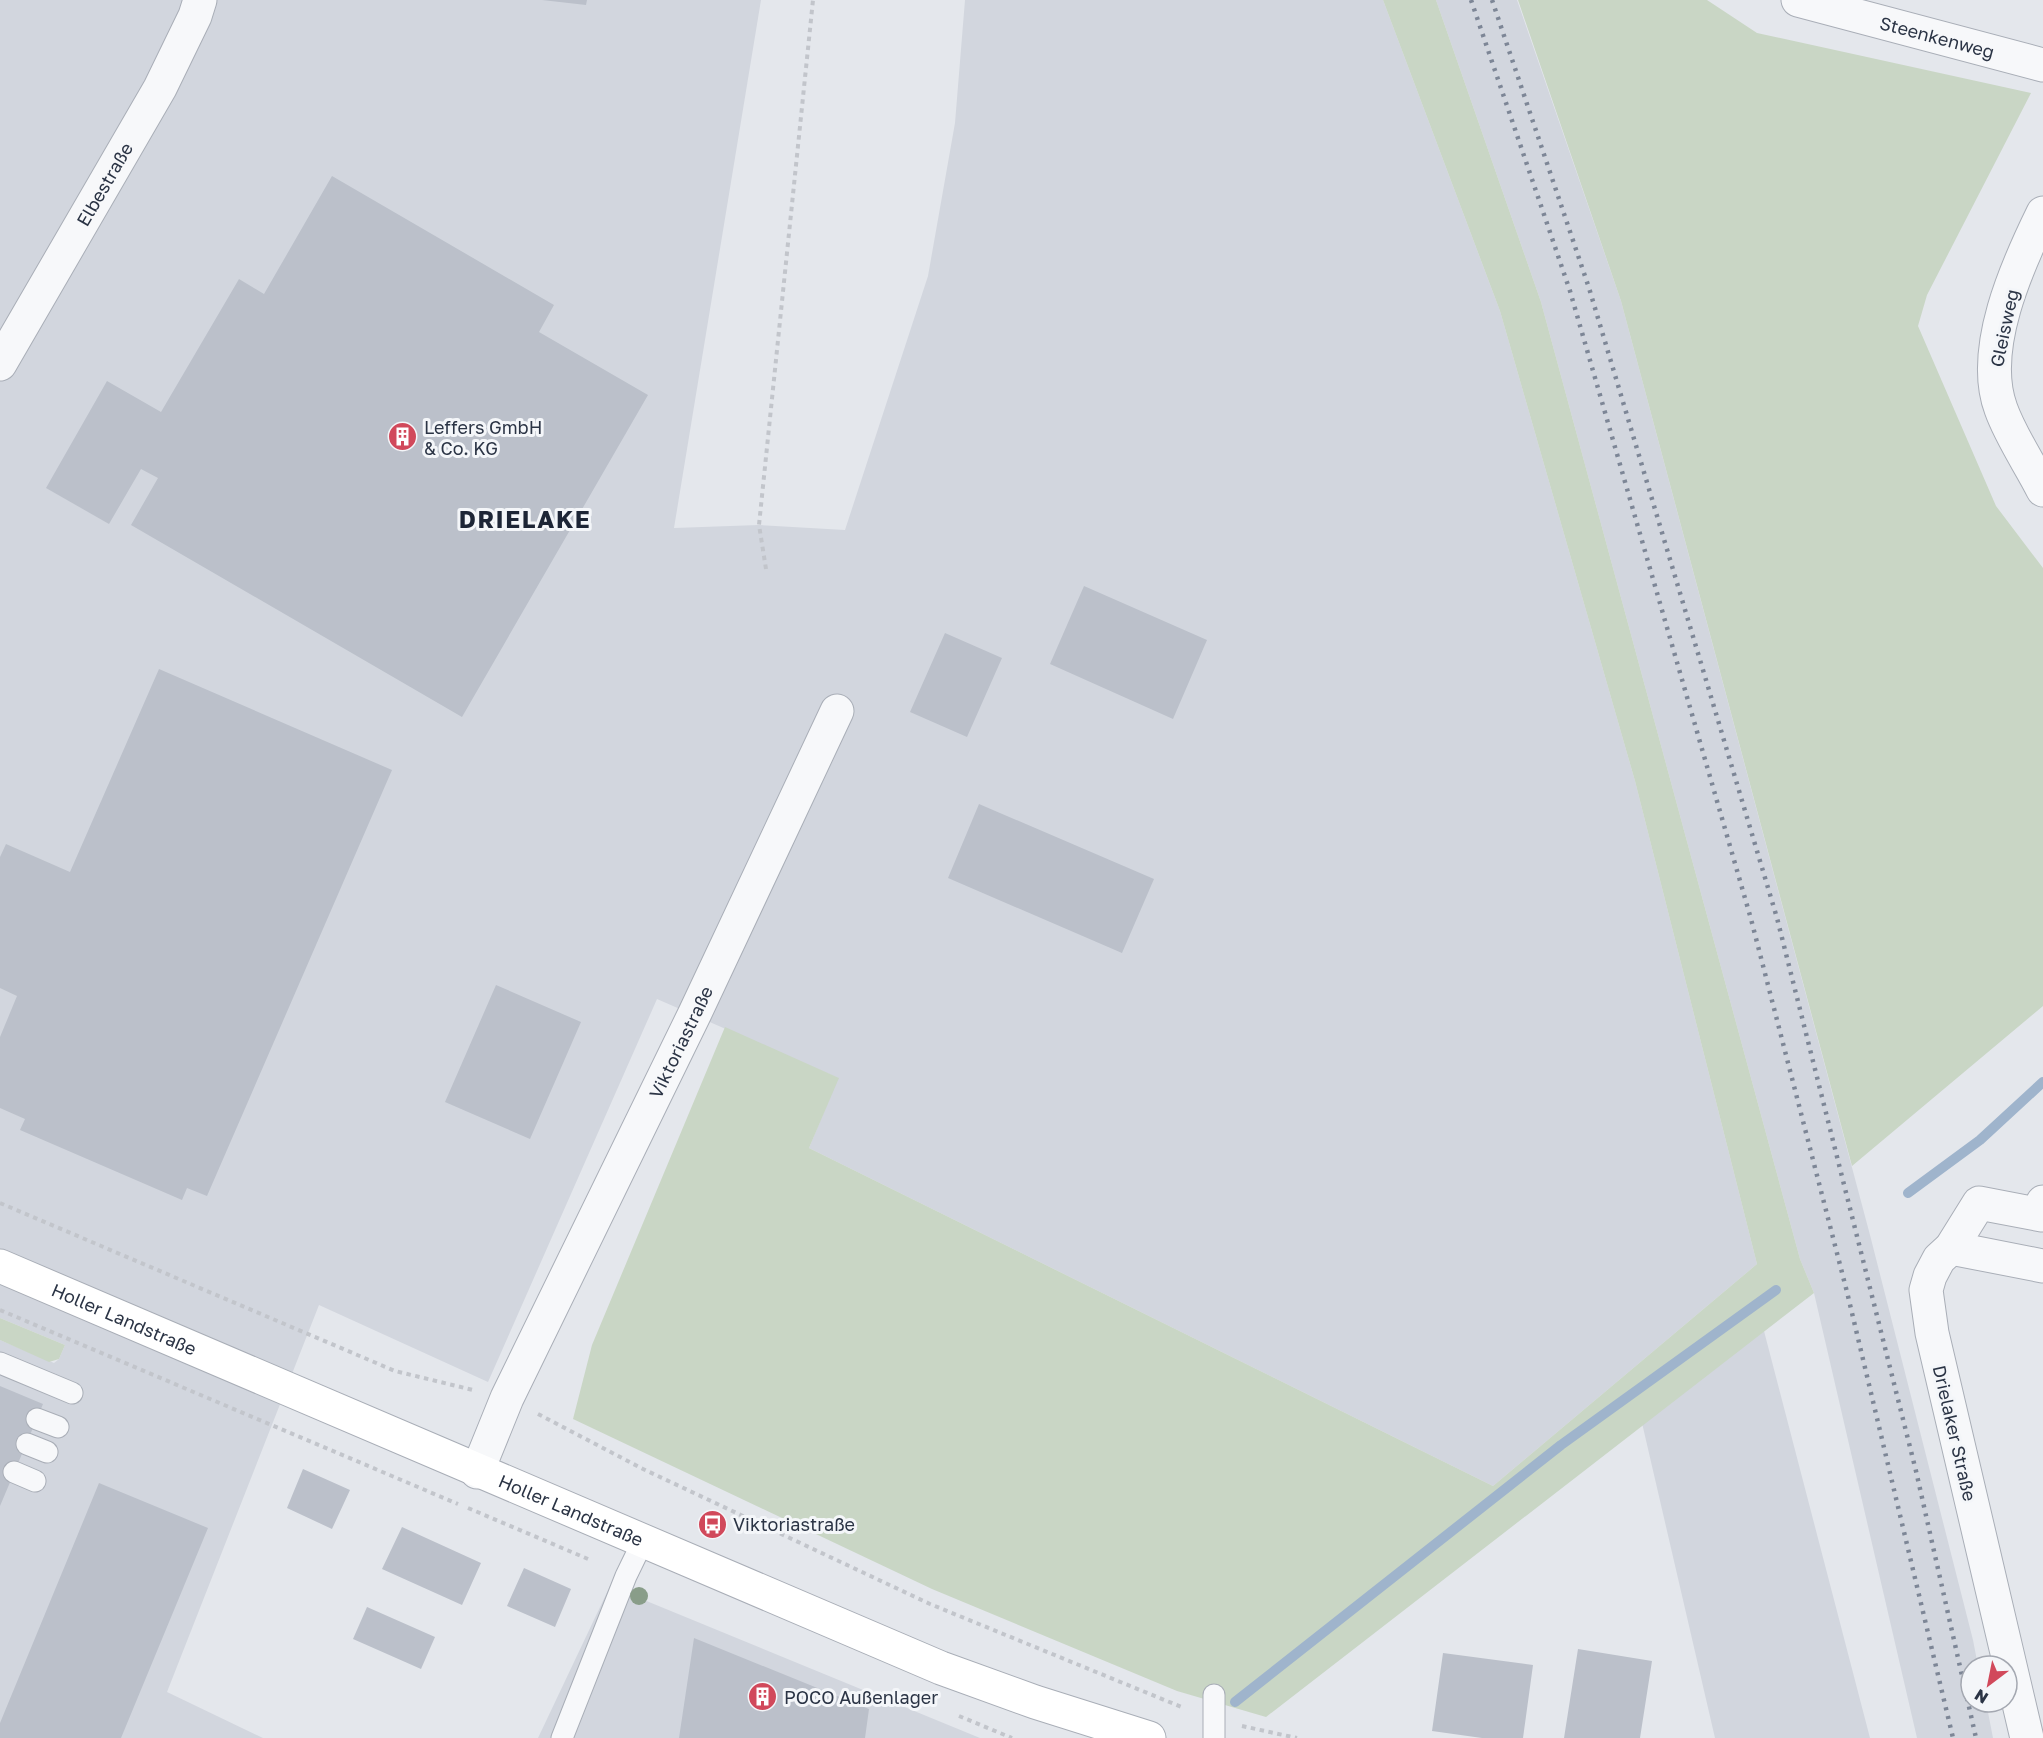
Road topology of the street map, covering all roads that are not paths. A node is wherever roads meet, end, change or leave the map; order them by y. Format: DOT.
graph roads {
  1 [pos="200,0"];
  2 [pos="1798,0"];
  3 [pos="2043,65"];
  4 [pos="2043,213"];
  5 [pos="0,364"];
  6 [pos="2041,483"];
  7 [pos="837,711"];
  8 [pos="2042,1208"];
  9 [pos="1951,1248"];
  10 [pos="2041,1265"];
  11 [pos="0,1266"];
  12 [pos="0,1362"];
  13 [pos="72,1393"];
  14 [pos="37,1419"];
  15 [pos="58,1427"];
  16 [pos="27,1444"];
  17 [pos="48,1452"];
  18 [pos="15,1472"];
  19 [pos="477,1472"];
  20 [pos="36,1481"];
  21 [pos="643,1541"];
  22 [pos="1214,1695"];
  23 [pos="1214,1729"];
  24 [pos="562,1738"];
  25 [pos="1149,1738"];
  26 [pos="2027,1738"];
  1 -- 5 [label="street, Elbestraße"];
  2 -- 3 [label="street, Steenkenweg"];
  4 -- 6 [label="street, Gleisweg"];
  7 -- 19 [label="street, Viktoriastraße"];
  8 -- 9 [label="street, Drielaker Straße"];
  8 -- 10 [label="street, Drielaker Straße"];
  9 -- 10 [label="street"];
  9 -- 26 [label="street, Drielaker Straße"];
  11 -- 19 [label="main road, Holler Landstraße"];
  12 -- 13 [label="lane"];
  14 -- 15 [label="lane"];
  16 -- 17 [label="lane"];
  18 -- 20 [label="lane"];
  19 -- 21 [label="main road, Holler Landstraße"];
  21 -- 24 [label="lane"];
  21 -- 25 [label="main road, Holler Landstraße"];
  22 -- 23 [label="lane"];
}
